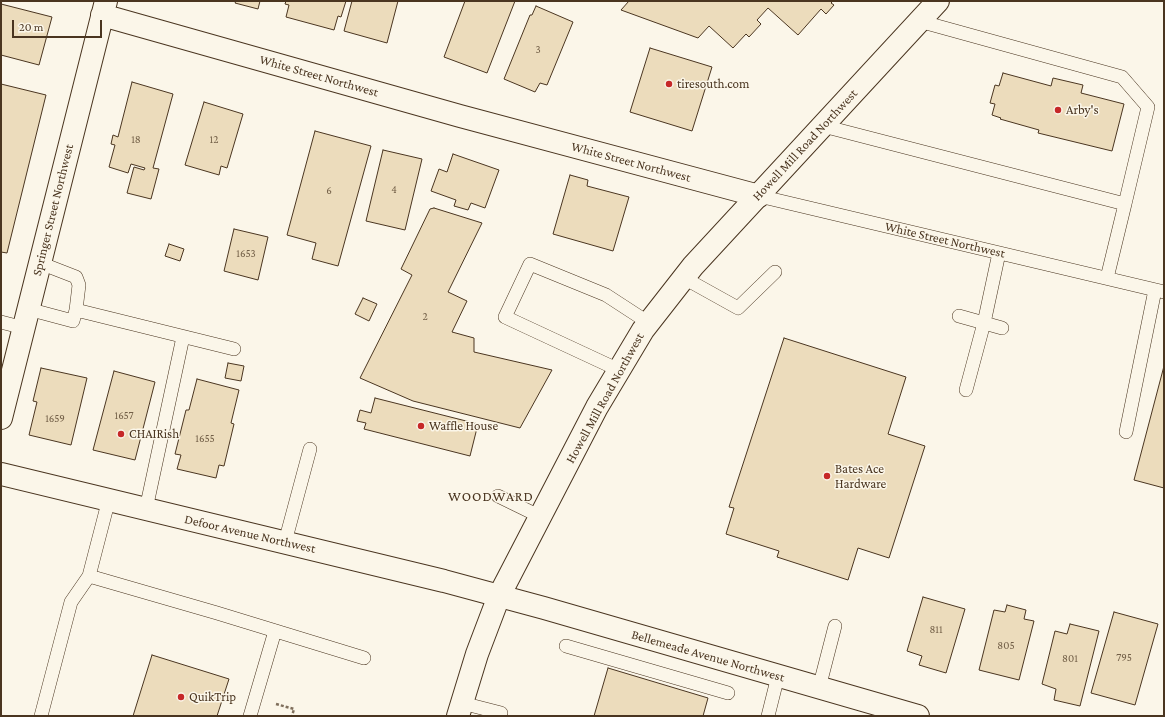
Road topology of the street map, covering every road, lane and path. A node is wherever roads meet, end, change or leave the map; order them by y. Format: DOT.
graph roads {
  1 [pos="938,1"];
  2 [pos="104,8"];
  3 [pos="919,21"];
  4 [pos="823,126"];
  5 [pos="759,196"];
  6 [pos="1125,204"];
  7 [pos="999,253"];
  8 [pos="40,262"];
  9 [pos="775,272"];
  10 [pos="684,278"];
  11 [pos="1106,278"];
  12 [pos="1159,291"];
  13 [pos="76,310"];
  14 [pos="959,316"];
  15 [pos="26,318"];
  16 [pos="1,322"];
  17 [pos="649,323"];
  18 [pos="984,323"];
  19 [pos="1002,328"];
  20 [pos="183,337"];
  21 [pos="234,349"];
  22 [pos="619,370"];
  23 [pos="966,390"];
  24 [pos="1,418"];
  25 [pos="1126,432"];
  26 [pos="310,449"];
  27 [pos="1,474"];
  28 [pos="498,496"];
  29 [pos="109,500"];
  30 [pos="146,509"];
  31 [pos="541,516"];
  32 [pos="285,542"];
  33 [pos="90,576"];
  34 [pos="499,596"];
  35 [pos="835,626"];
  36 [pos="275,631"];
  37 [pos="566,646"];
  38 [pos="364,658"];
  39 [pos="778,676"];
  40 [pos="819,688"];
  41 [pos="728,693"];
  42 [pos="460,709"];
  43 [pos="500,713"];
  44 [pos="909,715"];
  45 [pos="41,716"];
  46 [pos="250,716"];
  47 [pos="768,716"];
  1 -- 3 [label="street, Howell Mill Road Northwest"];
  2 -- 5 [label="street, White Street Northwest"];
  2 -- 8 [label="street, Springer Street Northwest"];
  3 -- 4 [label="street, Howell Mill Road Northwest"];
  3 -- 6 [label="lane"];
  4 -- 5 [label="street, Howell Mill Road Northwest"];
  4 -- 6 [label="lane"];
  5 -- 7 [label="lane, White Street Northwest"];
  5 -- 10 [label="street, Howell Mill Road Northwest"];
  6 -- 11 [label="lane"];
  7 -- 11 [label="lane, White Street Northwest"];
  7 -- 18 [label="lane"];
  8 -- 13 [label="lane"];
  8 -- 15 [label="street, Springer Street Northwest"];
  9 -- 10 [label="lane"];
  10 -- 17 [label="street, Howell Mill Road Northwest"];
  11 -- 12 [label="lane, White Street Northwest"];
  12 -- 25 [label="lane"];
  13 -- 15 [label="lane"];
  13 -- 20 [label="lane"];
  14 -- 18 [label="lane"];
  15 -- 16 [label="lane"];
  15 -- 24 [label="street, Springer Street Northwest"];
  17 -- 22 [label="street, Howell Mill Road Northwest"];
  17 -- 22 [label="lane"];
  18 -- 19 [label="lane"];
  18 -- 23 [label="lane"];
  20 -- 21 [label="lane"];
  20 -- 30 [label="lane"];
  22 -- 31 [label="street, Howell Mill Road Northwest"];
  26 -- 32 [label="lane"];
  27 -- 29 [label="street, Defoor Avenue Northwest"];
  28 -- 31 [label="lane"];
  29 -- 30 [label="street, Defoor Avenue Northwest"];
  29 -- 33 [label="lane"];
  30 -- 32 [label="street, Defoor Avenue Northwest"];
  31 -- 34 [label="street, Howell Mill Road Northwest"];
  32 -- 34 [label="street, Defoor Avenue Northwest"];
  33 -- 36 [label="lane"];
  33 -- 45 [label="lane"];
  34 -- 39 [label="street, Bellemeade Avenue Northwest"];
  34 -- 42 [label="street, Howell Mill Road Northwest"];
  35 -- 40 [label="lane"];
  36 -- 38 [label="lane"];
  36 -- 46 [label="lane"];
  37 -- 41 [label="lane"];
  39 -- 40 [label="street, Bellemeade Avenue Northwest"];
  39 -- 47 [label="lane"];
  40 -- 44 [label="street, Bellemeade Avenue Northwest"];
  42 -- 43 [label="lane"];
}
